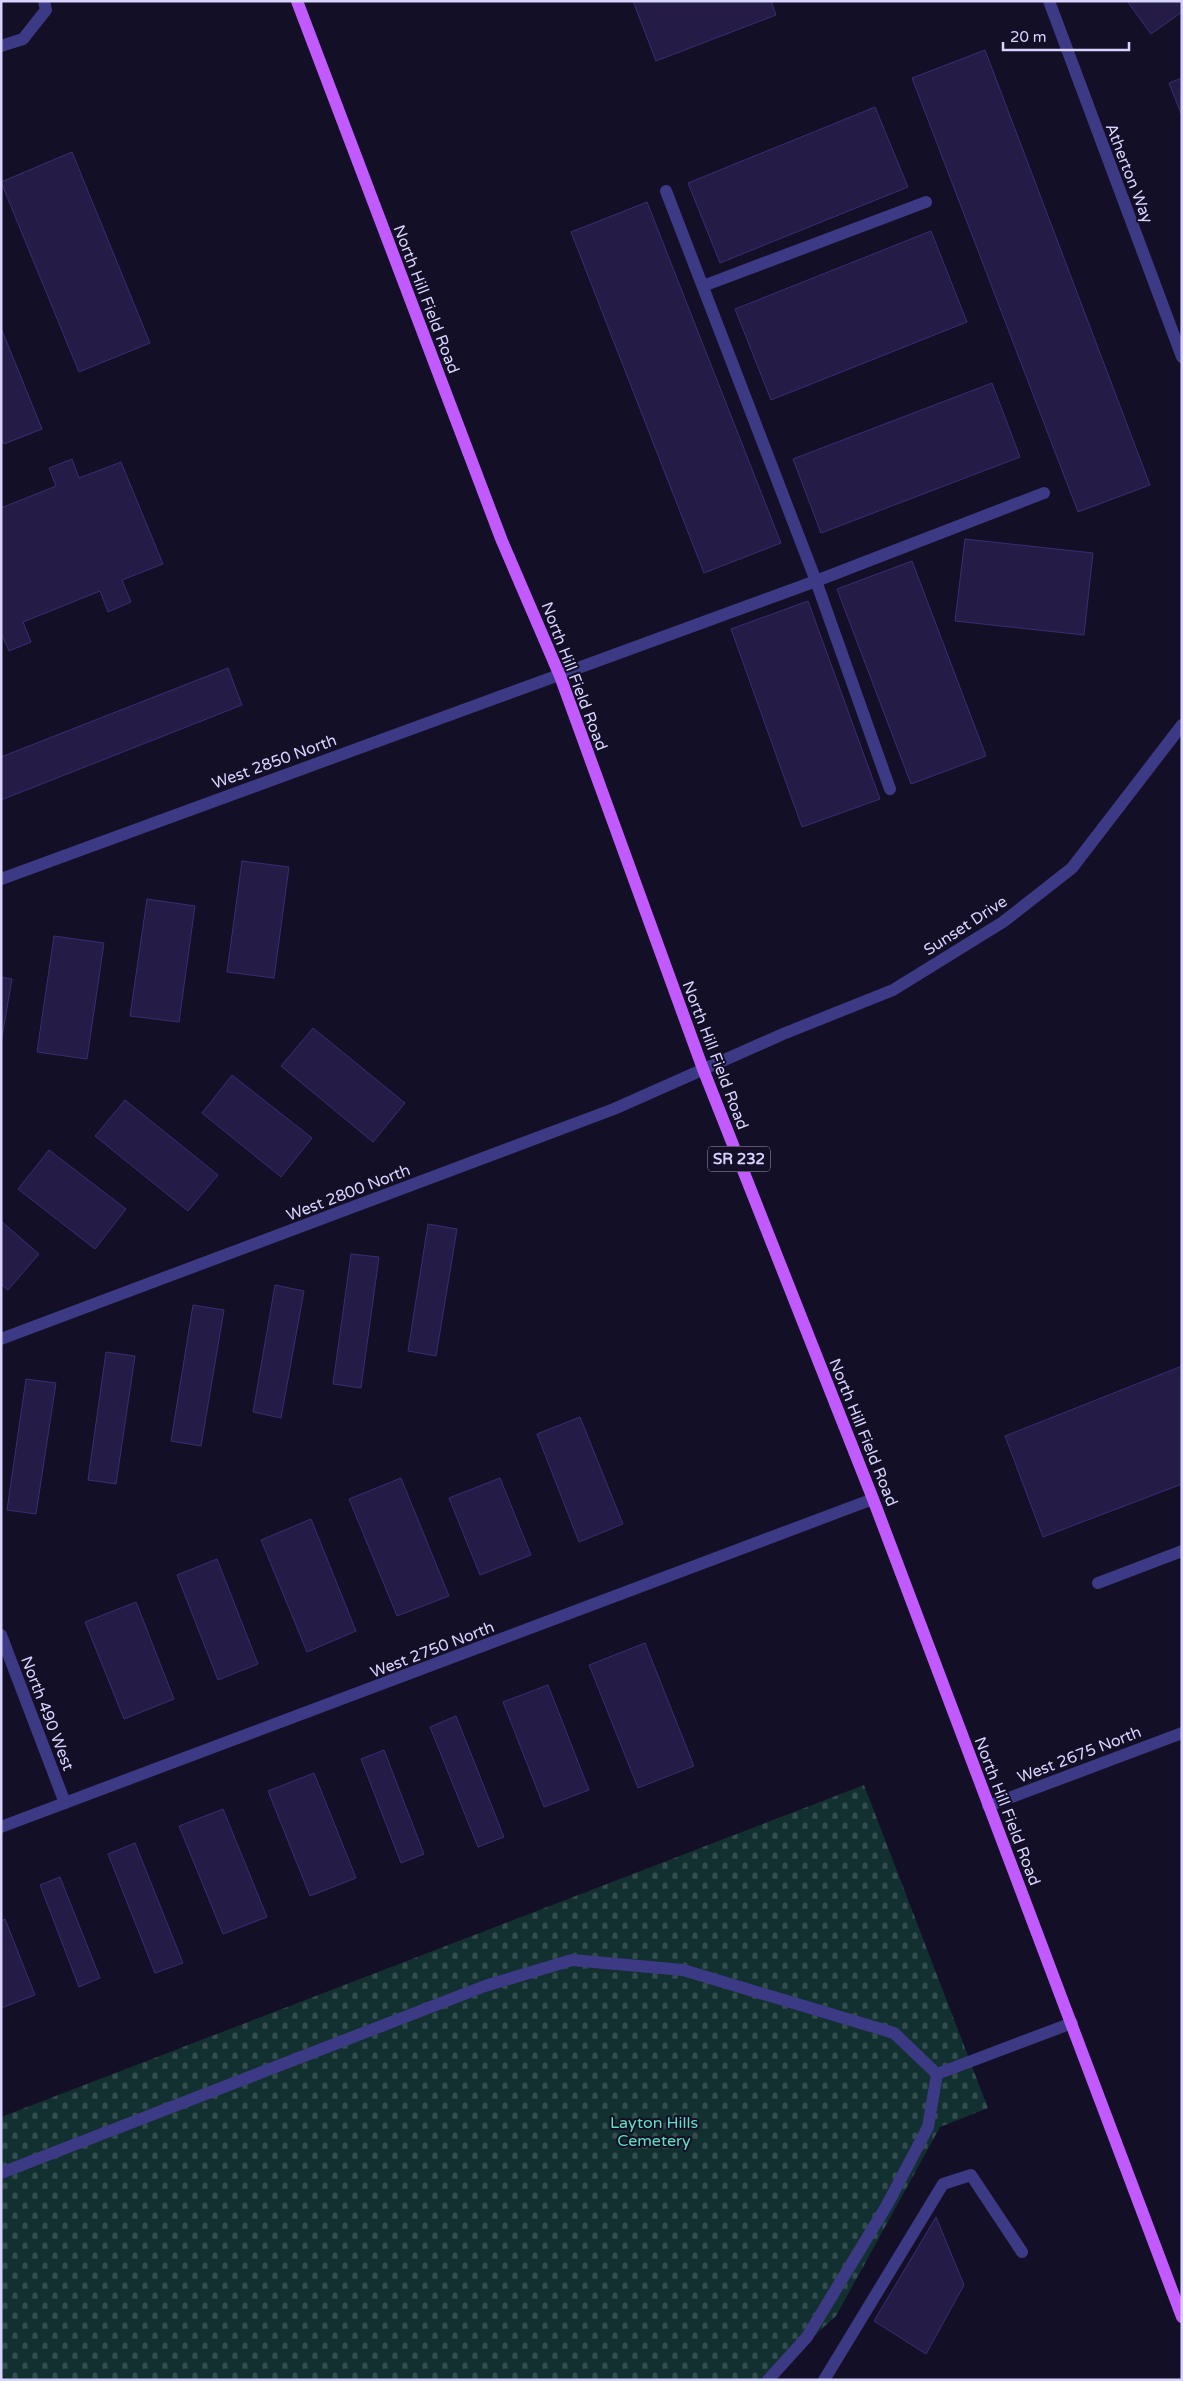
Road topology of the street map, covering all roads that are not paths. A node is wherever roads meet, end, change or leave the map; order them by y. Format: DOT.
graph roads {
  1 [pos="44,1"];
  2 [pos="296,1"];
  3 [pos="1049,1"];
  4 [pos="1,46"];
  5 [pos="666,191"];
  6 [pos="926,202"];
  7 [pos="703,286"];
  8 [pos="1182,357"];
  9 [pos="1044,493"];
  10 [pos="816,581"];
  11 [pos="560,676"];
  12 [pos="1182,725"];
  13 [pos="890,789"];
  14 [pos="1,879"];
  15 [pos="703,1069"];
  16 [pos="1,1339"];
  17 [pos="873,1499"];
  18 [pos="1182,1551"];
  19 [pos="1098,1583"];
  20 [pos="1,1635"];
  21 [pos="1182,1732"];
  22 [pos="66,1803"];
  23 [pos="988,1806"];
  24 [pos="1,1828"];
  25 [pos="1072,2023"];
  26 [pos="937,2074"];
  27 [pos="1,2173"];
  28 [pos="1022,2252"];
  29 [pos="1181,2310"];
  30 [pos="768,2380"];
  31 [pos="824,2380"];
  1 -- 4 [label="street"];
  2 -- 11 [label="main road, North Hill Field Road / SR 232"];
  3 -- 8 [label="street, Atherton Way"];
  5 -- 7 [label="street"];
  6 -- 7 [label="street"];
  7 -- 10 [label="street"];
  9 -- 10 [label="street, West 2850 North"];
  10 -- 11 [label="street, West 2850 North"];
  10 -- 13 [label="street"];
  11 -- 14 [label="street, West 2850 North"];
  11 -- 15 [label="main road, North Hill Field Road / SR 232"];
  12 -- 15 [label="street, Sunset Drive"];
  15 -- 16 [label="street, West 2800 North"];
  15 -- 17 [label="main road, North Hill Field Road / SR 232"];
  17 -- 22 [label="street, West 2750 North"];
  17 -- 23 [label="main road, North Hill Field Road / SR 232"];
  18 -- 19 [label="street"];
  20 -- 22 [label="street, North 490 West"];
  21 -- 23 [label="street, West 2675 North"];
  22 -- 24 [label="street, West 2750 North"];
  23 -- 25 [label="main road, North Hill Field Road / SR 232"];
  25 -- 26 [label="street"];
  25 -- 29 [label="main road, North Hill Field Road / SR 232"];
  26 -- 27 [label="street"];
  26 -- 30 [label="street"];
  28 -- 31 [label="street"];
}
